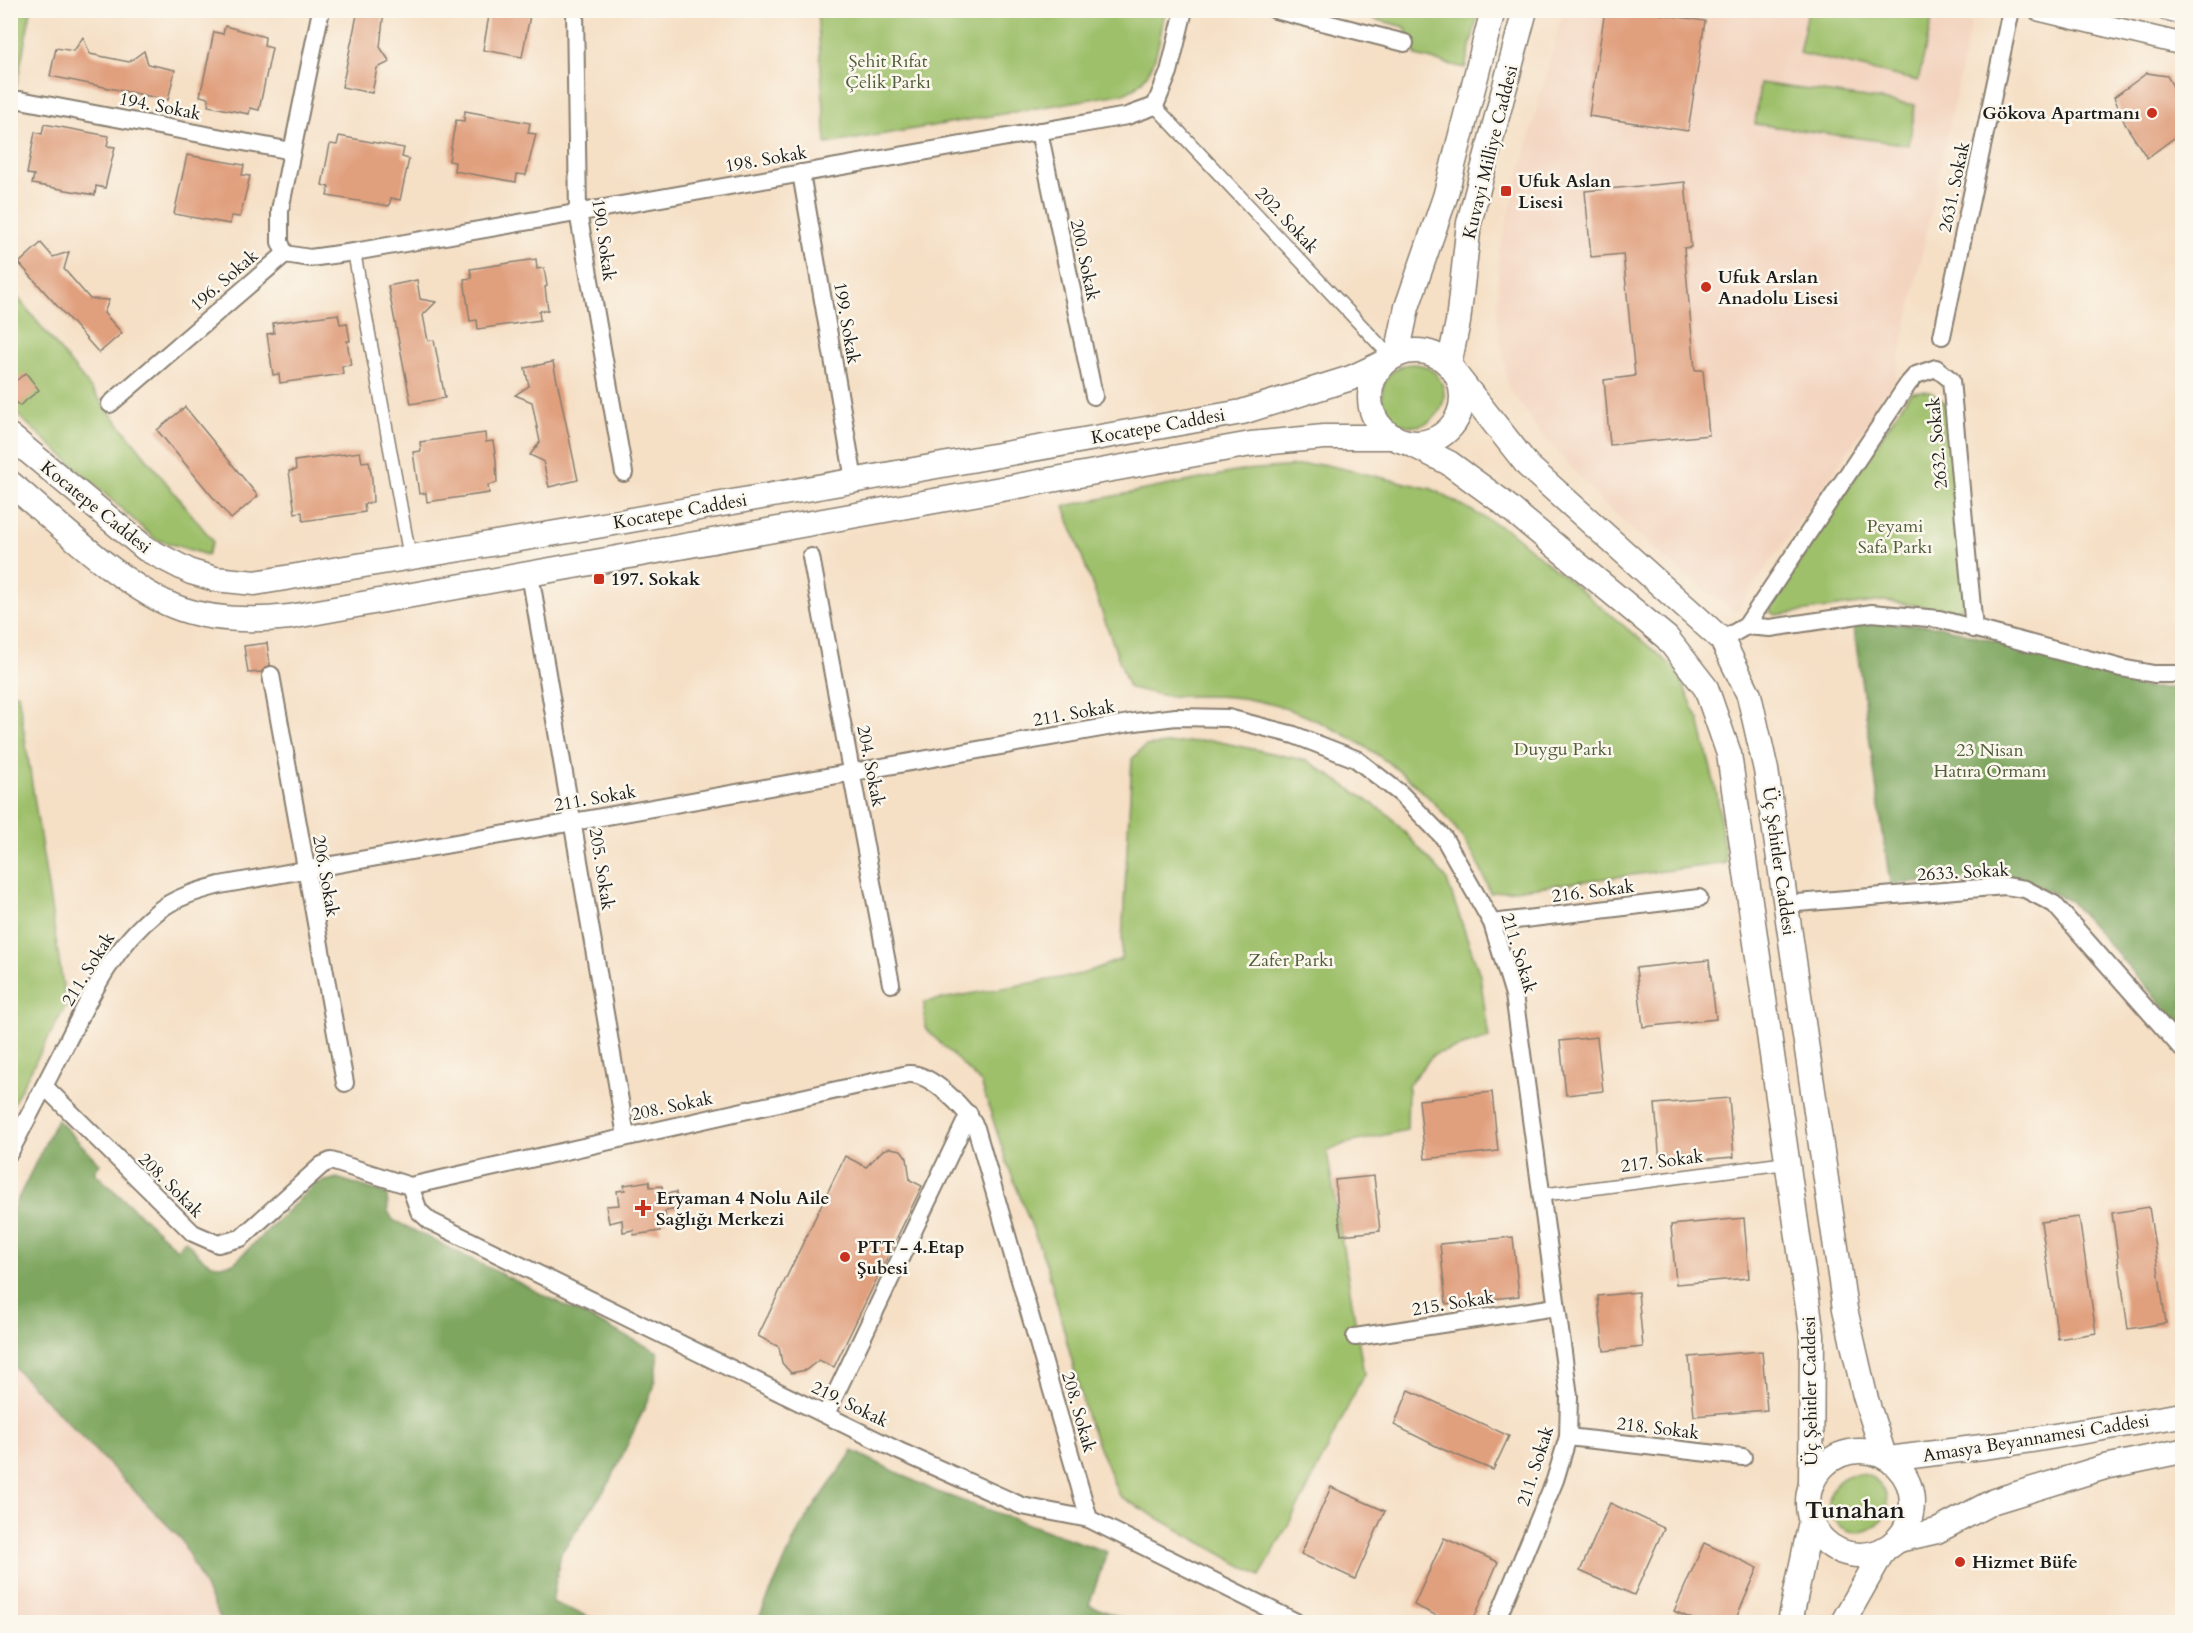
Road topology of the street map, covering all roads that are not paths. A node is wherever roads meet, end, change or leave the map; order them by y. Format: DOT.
graph roads {
  1 [pos="321,10"];
  2 [pos="575,10"];
  3 [pos="1184,10"];
  4 [pos="1275,10"];
  5 [pos="1493,10"];
  6 [pos="1525,10"];
  7 [pos="2011,10"];
  8 [pos="2039,10"];
  9 [pos="2167,10"];
  10 [pos="2182,14"];
  11 [pos="1406,43"];
  12 [pos="2182,44"];
  13 [pos="20,100"];
  14 [pos="1155,106"];
  15 [pos="1039,131"];
  16 [pos="292,151"];
  17 [pos="801,173"];
  18 [pos="578,212"];
  19 [pos="354,252"];
  20 [pos="285,254"];
  21 [pos="1942,336"];
  22 [pos="1392,358"];
  23 [pos="1453,370"];
  24 [pos="1094,396"];
  25 [pos="110,404"];
  26 [pos="10,436"];
  27 [pos="1401,440"];
  28 [pos="624,472"];
  29 [pos="855,480"];
  30 [pos="10,483"];
  31 [pos="811,557"];
  32 [pos="410,558"];
  33 [pos="530,574"];
  34 [pos="1746,626"];
  35 [pos="1974,629"];
  36 [pos="1722,640"];
  37 [pos="2182,674"];
  38 [pos="272,675"];
  39 [pos="853,772"];
  40 [pos="574,822"];
  41 [pos="305,870"];
  42 [pos="1699,898"];
  43 [pos="1785,904"];
  44 [pos="1492,923"];
  45 [pos="891,984"];
  46 [pos="2182,1049"];
  47 [pos="345,1083"];
  48 [pos="44,1086"];
  49 [pos="969,1114"];
  50 [pos="626,1136"];
  51 [pos="10,1152"];
  52 [pos="1787,1163"];
  53 [pos="410,1185"];
  54 [pos="1541,1195"];
  55 [pos="1556,1307"];
  56 [pos="1355,1337"];
  57 [pos="826,1414"];
  58 [pos="2182,1415"];
  59 [pos="1568,1437"];
  60 [pos="2182,1451"];
  61 [pos="1743,1457"];
  62 [pos="1886,1458"];
  63 [pos="1811,1485"];
  64 [pos="1089,1519"];
  65 [pos="1811,1521"];
  66 [pos="1890,1546"];
  67 [pos="1296,1623"];
  68 [pos="1496,1623"];
  69 [pos="1790,1623"];
  70 [pos="1843,1623"];
  1 -- 16 [label="street, 196. Sokak"];
  2 -- 18 [label="street, 190. Sokak"];
  3 -- 14 [label="street"];
  4 -- 11 [label="street"];
  5 -- 22 [label="main road, Kuvayi Milliye Caddesi"];
  6 -- 23 [label="main road, Kuvayi Milliye Caddesi"];
  7 -- 21 [label="street, 2631. Sokak"];
  8 -- 12 [label="street"];
  9 -- 10 [label="street"];
  13 -- 16 [label="street, 194. Sokak"];
  14 -- 15 [label="street, 198. Sokak"];
  14 -- 22 [label="street, 202. Sokak"];
  15 -- 17 [label="street, 198. Sokak"];
  15 -- 24 [label="street, 200. Sokak"];
  16 -- 20 [label="street, 196. Sokak"];
  17 -- 18 [label="street, 198. Sokak"];
  17 -- 29 [label="street, 199. Sokak"];
  18 -- 19 [label="street, 198. Sokak"];
  18 -- 28 [label="street, 190. Sokak"];
  19 -- 20 [label="street, 198. Sokak"];
  19 -- 32 [label="street"];
  20 -- 25 [label="street, 196. Sokak"];
  22 -- 23 [label="main road"];
  22 -- 27 [label="main road"];
  22 -- 29 [label="main road, Kocatepe Caddesi"];
  23 -- 27 [label="main road"];
  23 -- 36 [label="main road, Üç Şehitler Caddesi"];
  26 -- 32 [label="main road, Kocatepe Caddesi"];
  27 -- 33 [label="main road, Kocatepe Caddesi"];
  27 -- 52 [label="main road, Üç Şehitler Caddesi"];
  29 -- 32 [label="main road, Kocatepe Caddesi"];
  30 -- 33 [label="main road, Kocatepe Caddesi"];
  31 -- 39 [label="street, 204. Sokak"];
  33 -- 40 [label="street, 205. Sokak"];
  34 -- 35 [label="street"];
  34 -- 35 [label="street, 2632. Sokak"];
  34 -- 36 [label="street"];
  35 -- 37 [label="street"];
  36 -- 43 [label="main road, Üç Şehitler Caddesi"];
  38 -- 41 [label="street, 206. Sokak"];
  39 -- 40 [label="street, 211. Sokak"];
  39 -- 44 [label="street, 211. Sokak"];
  39 -- 45 [label="street, 204. Sokak"];
  40 -- 41 [label="street, 211. Sokak"];
  40 -- 50 [label="street, 205. Sokak"];
  41 -- 47 [label="street, 206. Sokak"];
  41 -- 48 [label="street, 211. Sokak"];
  42 -- 44 [label="street, 216. Sokak"];
  43 -- 46 [label="street, 2633. Sokak"];
  43 -- 62 [label="main road, Üç Şehitler Caddesi"];
  44 -- 54 [label="street, 211. Sokak"];
  48 -- 51 [label="street, 211. Sokak"];
  48 -- 53 [label="street, 208. Sokak"];
  49 -- 50 [label="street, 208. Sokak"];
  49 -- 57 [label="street"];
  49 -- 64 [label="street, 208. Sokak"];
  50 -- 53 [label="street, 208. Sokak"];
  52 -- 54 [label="street, 217. Sokak"];
  52 -- 63 [label="main road, Üç Şehitler Caddesi"];
  53 -- 57 [label="street, 219. Sokak"];
  54 -- 55 [label="street, 211. Sokak"];
  55 -- 56 [label="street, 215. Sokak"];
  55 -- 59 [label="street, 211. Sokak"];
  57 -- 64 [label="street, 219. Sokak"];
  58 -- 62 [label="main road, Amasya Beyannamesi Caddesi"];
  59 -- 61 [label="street, 218. Sokak"];
  59 -- 68 [label="street, 211. Sokak"];
  60 -- 66 [label="main road, Amasya Beyannamesi Caddesi"];
  62 -- 63 [label="main road"];
  62 -- 66 [label="main road"];
  63 -- 65 [label="main road"];
  64 -- 67 [label="street, 219. Sokak"];
  65 -- 66 [label="main road"];
  65 -- 69 [label="main road"];
  66 -- 70 [label="main road"];
}
